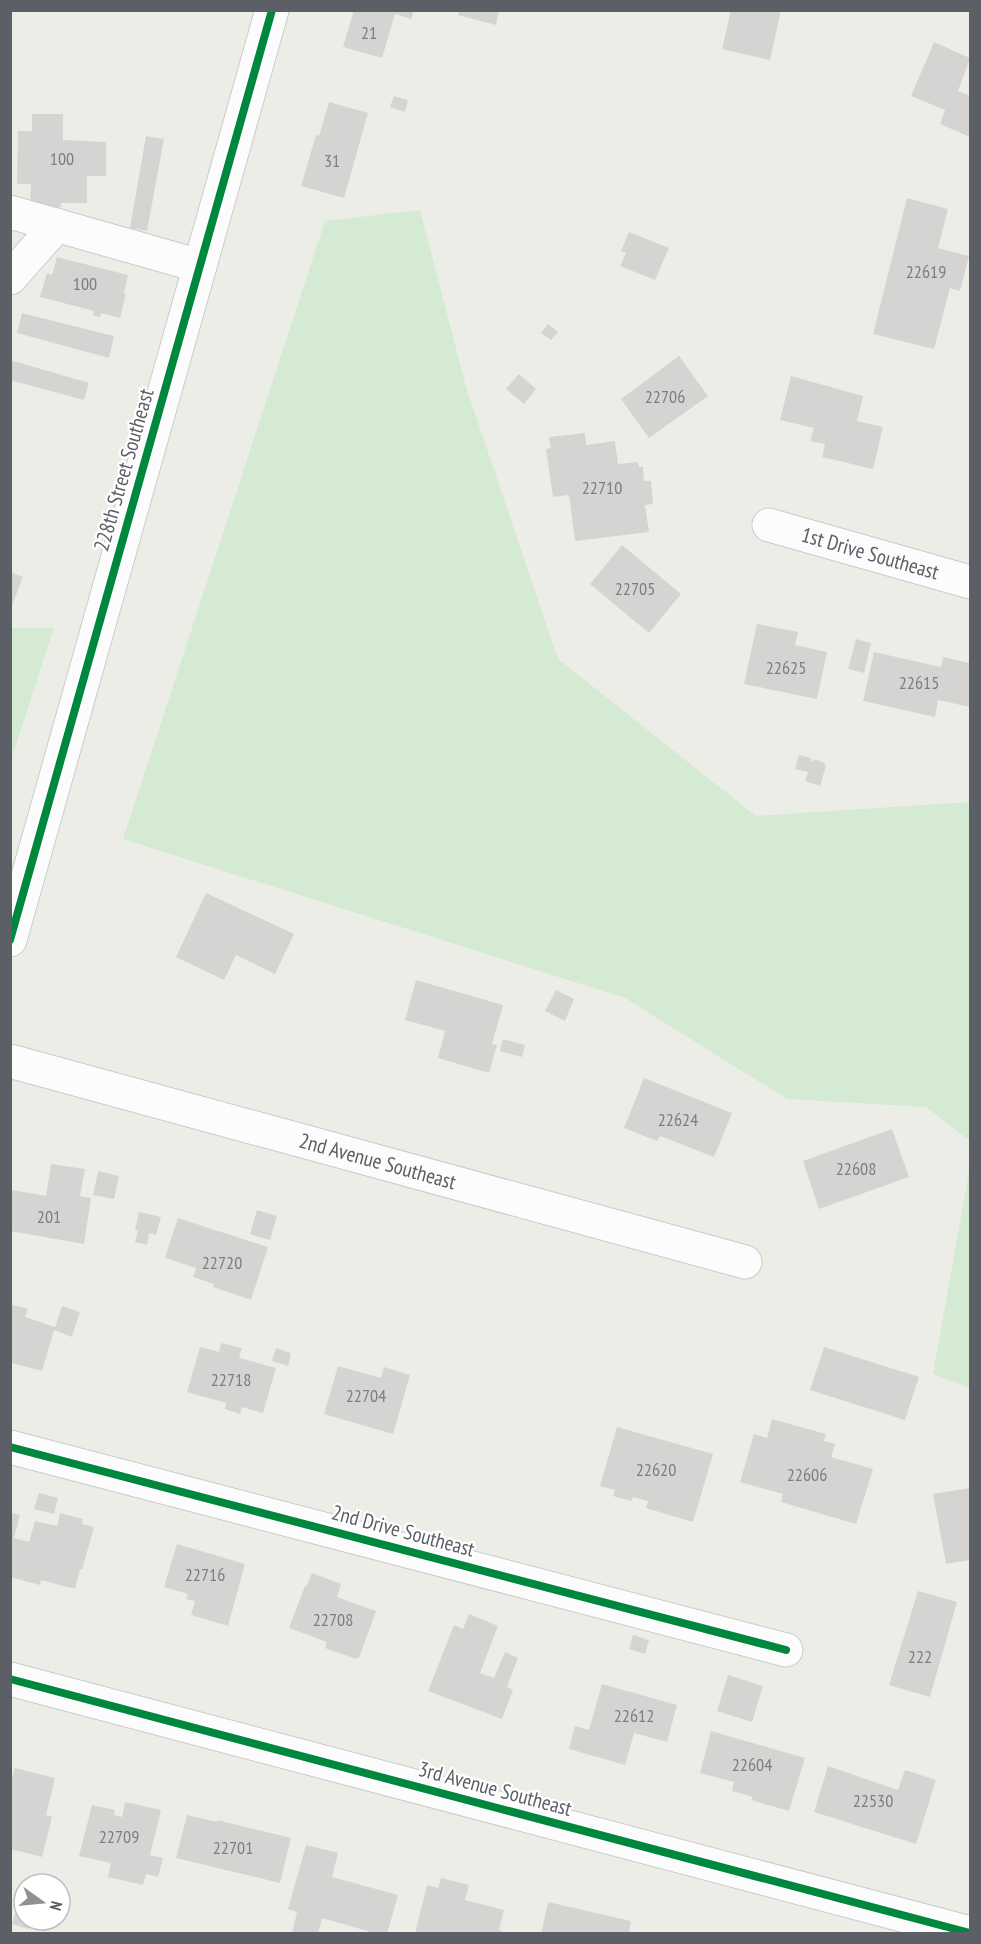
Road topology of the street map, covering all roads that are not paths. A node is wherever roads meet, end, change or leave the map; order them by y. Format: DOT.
graph roads {
  1 [pos="272,10"];
  2 [pos="10,212"];
  3 [pos="57,225"];
  4 [pos="200,266"];
  5 [pos="10,278"];
  6 [pos="769,525"];
  7 [pos="970,582"];
  8 [pos="10,940"];
  9 [pos="10,1061"];
  10 [pos="745,1262"];
  11 [pos="10,1447"];
  12 [pos="786,1650"];
  13 [pos="10,1679"];
  14 [pos="970,1927"];
  15 [pos="970,1933"];
  1 -- 4 [label="street, 228th Street Southeast"];
  2 -- 3 [label="street"];
  3 -- 4 [label="street"];
  3 -- 5 [label="street"];
  4 -- 8 [label="street, 228th Street Southeast"];
  6 -- 7 [label="street, 1st Drive Southeast"];
  9 -- 10 [label="street, 2nd Avenue Southeast"];
  11 -- 12 [label="street, 2nd Drive Southeast"];
  13 -- 15 [label="street, 3rd Avenue Southeast"];
  14 -- 15 [label="street"];
}
